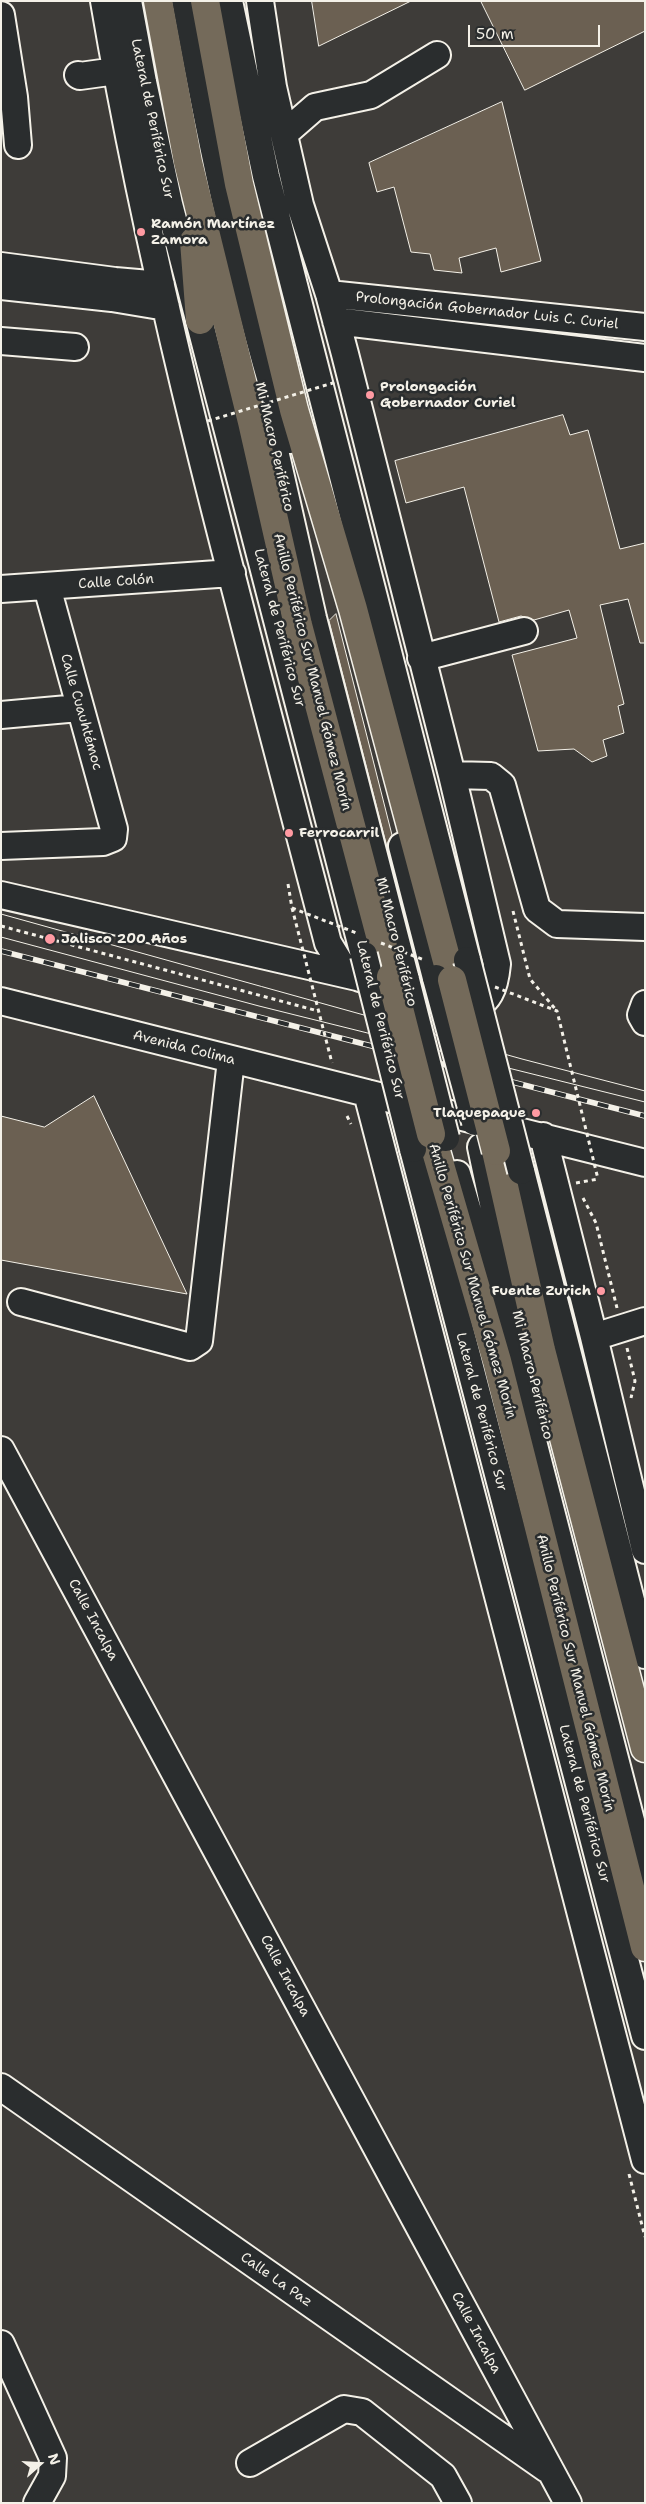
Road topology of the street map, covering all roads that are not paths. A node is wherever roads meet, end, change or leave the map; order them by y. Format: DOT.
graph roads {
  1 [pos="104,1"];
  2 [pos="128,1"];
  3 [pos="158,1"];
  4 [pos="177,1"];
  5 [pos="185,1"];
  6 [pos="205,1"];
  7 [pos="229,1"];
  8 [pos="260,1"];
  9 [pos="1,15"];
  10 [pos="437,56"];
  11 [pos="116,72"];
  12 [pos="78,75"];
  13 [pos="273,87"];
  14 [pos="314,107"];
  15 [pos="284,134"];
  16 [pos="18,145"];
  17 [pos="188,162"];
  18 [pos="1,266"];
  19 [pos="1,286"];
  20 [pos="329,294"];
  21 [pos="163,296"];
  22 [pos="432,305"];
  23 [pos="200,320"];
  24 [pos="336,321"];
  25 [pos="645,327"];
  26 [pos="432,333"];
  27 [pos="1,341"];
  28 [pos="75,347"];
  29 [pos="645,358"];
  30 [pos="232,574"];
  31 [pos="47,587"];
  32 [pos="1,589"];
  33 [pos="524,631"];
  34 [pos="421,658"];
  35 [pos="79,708"];
  36 [pos="1,715"];
  37 [pos="452,775"];
  38 [pos="1,846"];
  39 [pos="1,895"];
  40 [pos="645,927"];
  41 [pos="362,967"];
  42 [pos="452,973"];
  43 [pos="398,978"];
  44 [pos="1,1002"];
  45 [pos="645,1004"];
  46 [pos="645,1022"];
  47 [pos="231,1060"];
  48 [pos="367,1093"];
  49 [pos="542,1136"];
  50 [pos="430,1140"];
  51 [pos="488,1149"];
  52 [pos="645,1163"];
  53 [pos="21,1302"];
  54 [pos="645,1321"];
  55 [pos="594,1337"];
  56 [pos="1,1450"];
  57 [pos="645,1550"];
  58 [pos="645,1655"];
  59 [pos="645,1748"];
  60 [pos="645,1818"];
  61 [pos="645,1875"];
  62 [pos="645,1947"];
  63 [pos="645,2036"];
  64 [pos="1,2087"];
  65 [pos="645,2160"];
  66 [pos="1,2344"];
  67 [pos="250,2462"];
  68 [pos="552,2473"];
  69 [pos="37,2503"];
  70 [pos="458,2503"];
  71 [pos="568,2503"];
  1 -- 11 [label="street"];
  2 -- 23 [label="street, Lateral de Periférico Sur"];
  3 -- 17 [label="highway, Anillo Periférico Sur Manuel Gómez Morín"];
  4 -- 43 [label="street, Mi Macro Periférico"];
  5 -- 42 [label="street, Mi Macro Periférico"];
  6 -- 42 [label="highway"];
  7 -- 42 [label="street"];
  8 -- 13 [label="street"];
  9 -- 16 [label="street"];
  10 -- 14 [label="street"];
  11 -- 12 [label="street"];
  11 -- 21 [label="street"];
  13 -- 14 [label="street"];
  13 -- 15 [label="street"];
  14 -- 15 [label="street"];
  15 -- 20 [label="street"];
  17 -- 23 [label="highway"];
  17 -- 43 [label="highway, Anillo Periférico Sur Manuel Gómez Morín"];
  18 -- 21 [label="street"];
  19 -- 21 [label="street"];
  20 -- 22 [label="street, Prolongación Gobernador Luis C. Curiel"];
  20 -- 24 [label="street"];
  21 -- 30 [label="street"];
  22 -- 25 [label="street, Prolongación Gobernador Luis C. Curiel"];
  22 -- 26 [label="street"];
  23 -- 41 [label="street, Lateral de Periférico Sur"];
  24 -- 26 [label="street, Prolongación Gobernador Luis C. Curiel"];
  24 -- 34 [label="street"];
  26 -- 29 [label="street, Prolongación Gobernador Luis C. Curiel"];
  27 -- 28 [label="street"];
  30 -- 31 [label="street, Calle Colón"];
  30 -- 41 [label="street"];
  31 -- 32 [label="street, Calle Colón"];
  31 -- 35 [label="street, Calle Cuauhtémoc"];
  33 -- 34 [label="street"];
  34 -- 37 [label="street"];
  35 -- 36 [label="street"];
  35 -- 38 [label="street, Calle Cuauhtémoc"];
  37 -- 40 [label="street"];
  37 -- 41 [label="street"];
  39 -- 41 [label="street"];
  41 -- 50 [label="street, Lateral de Periférico Sur, bridge"];
  42 -- 51 [label="highway, bridge"];
  42 -- 58 [label="street, bridge"];
  43 -- 50 [label="highway, Anillo Periférico Sur Manuel Gómez Morín, bridge"];
  44 -- 47 [label="street, Avenida Colima"];
  45 -- 46 [label="street"];
  47 -- 48 [label="street, Avenida Colima"];
  47 -- 53 [label="street"];
  48 -- 49 [label="street, Avenida Colima"];
  48 -- 65 [label="street"];
  49 -- 52 [label="street, Avenida Colima"];
  49 -- 55 [label="street"];
  50 -- 61 [label="street, Mi Macro Periférico"];
  50 -- 62 [label="highway, Anillo Periférico Sur Manuel Gómez Morín"];
  50 -- 63 [label="street, Lateral de Periférico Sur"];
  51 -- 59 [label="highway"];
  51 -- 60 [label="street, Mi Macro Periférico"];
  54 -- 55 [label="street"];
  55 -- 57 [label="street"];
  56 -- 68 [label="street, Calle Incalpa"];
  64 -- 68 [label="street, Calle La Paz"];
  66 -- 69 [label="street"];
  67 -- 70 [label="street"];
  68 -- 71 [label="street, Calle Incalpa"];
}
